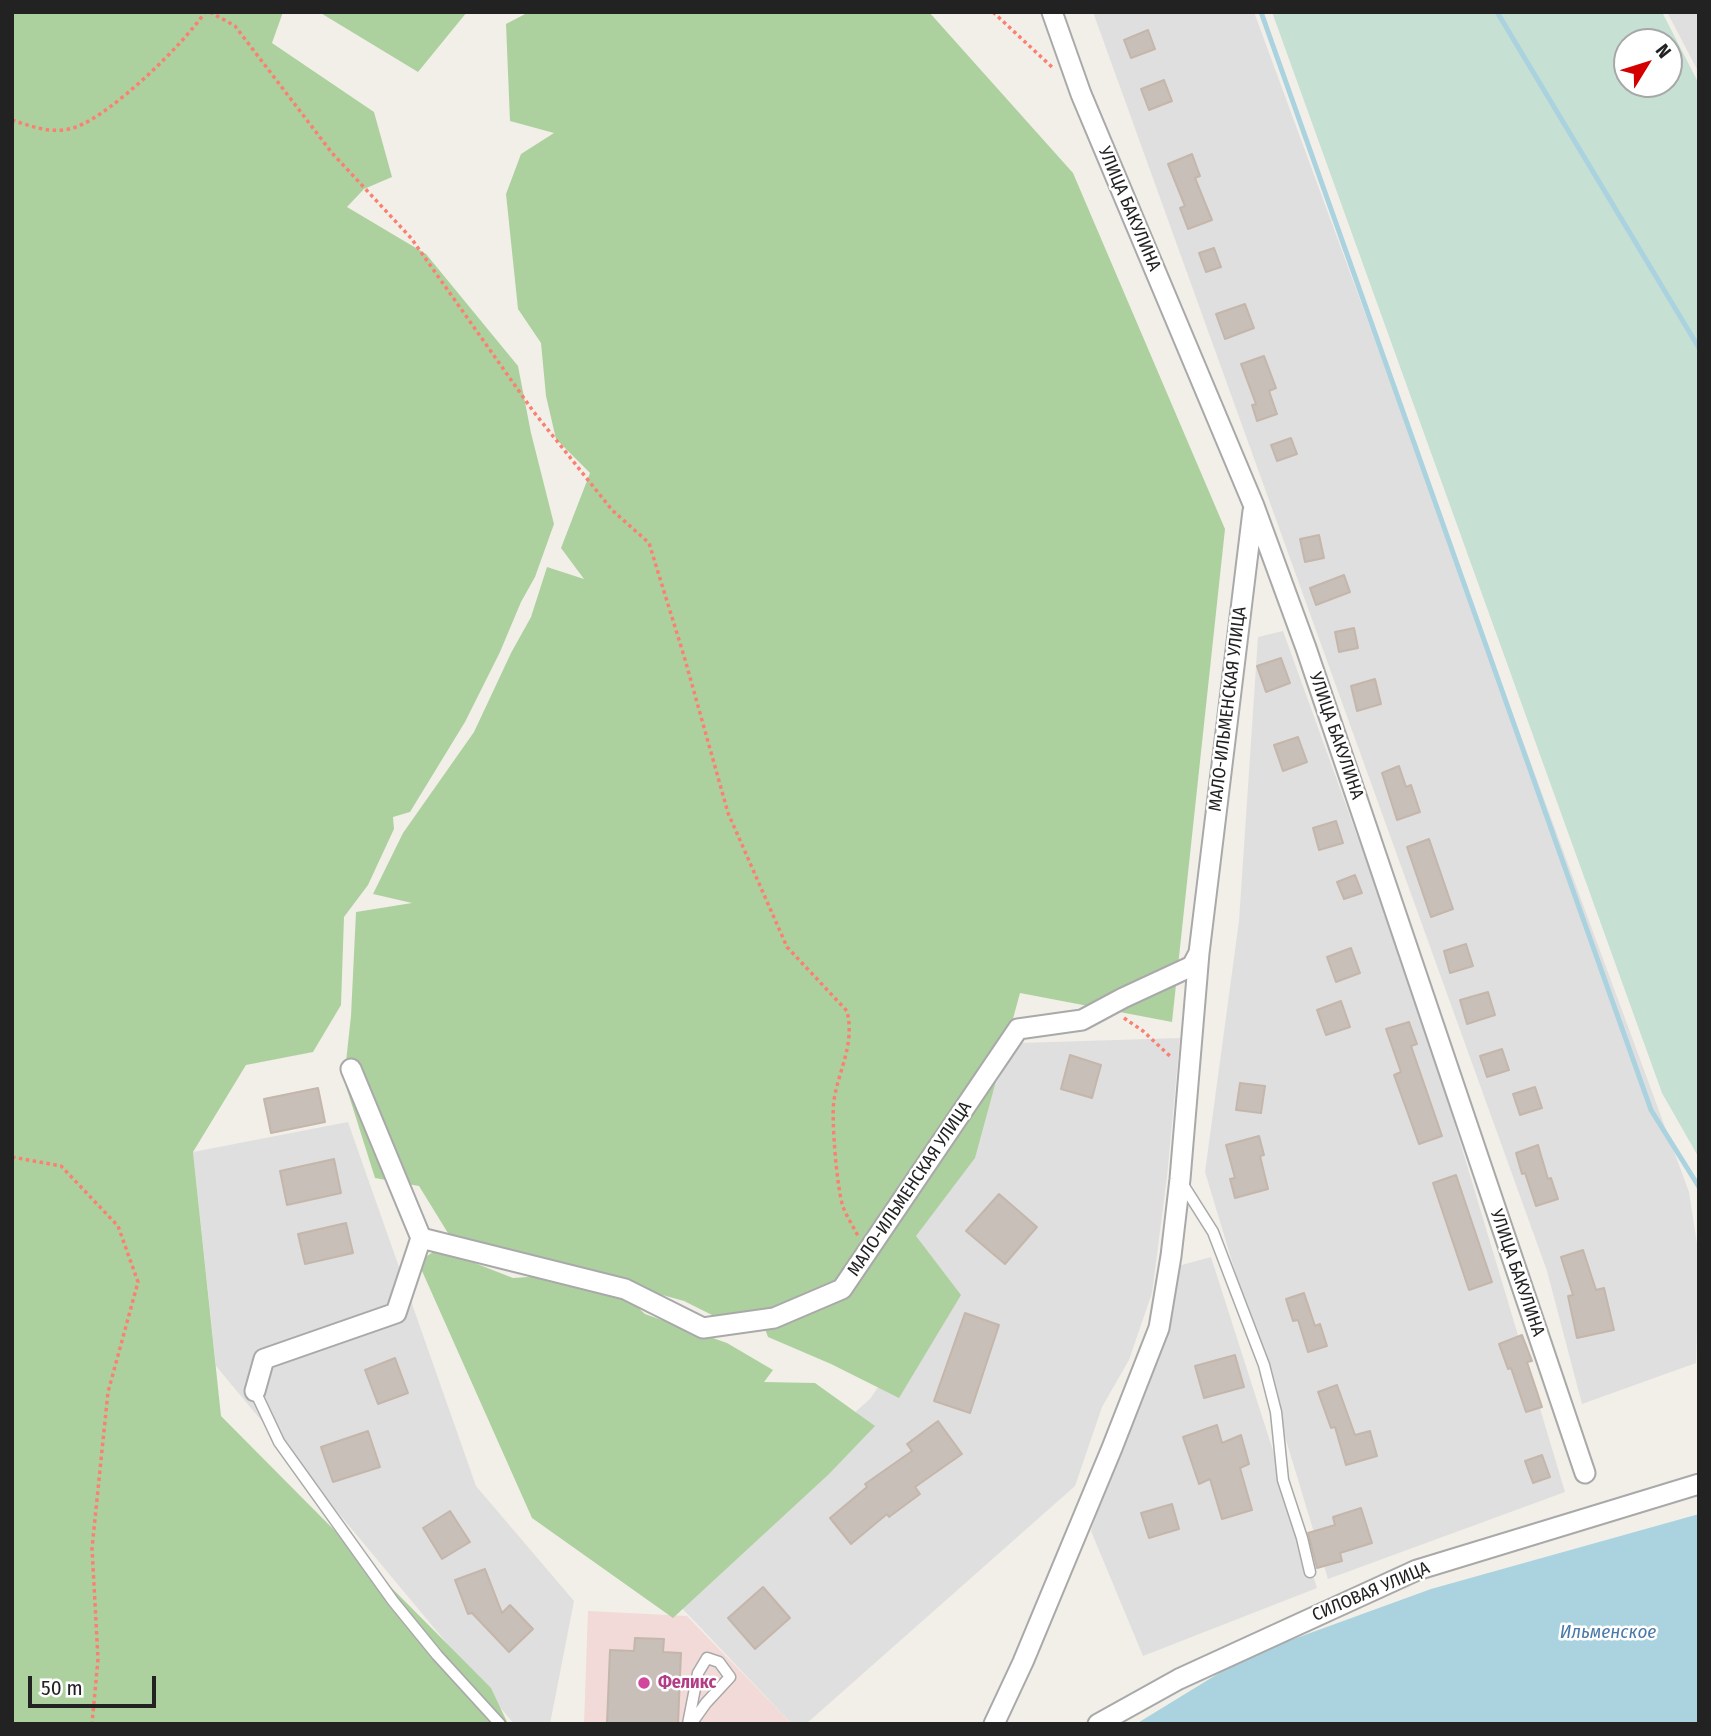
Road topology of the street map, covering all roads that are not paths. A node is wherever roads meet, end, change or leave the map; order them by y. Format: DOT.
graph roads {
  1 [pos="1052,12"];
  2 [pos="1254,506"];
  3 [pos="1199,953"];
  4 [pos="351,1069"];
  5 [pos="1180,1179"];
  6 [pos="421,1238"];
  7 [pos="255,1391"];
  8 [pos="1585,1473"];
  9 [pos="1699,1484"];
  10 [pos="1310,1572"];
  11 [pos="500,1724"];
  12 [pos="689,1724"];
  13 [pos="994,1724"];
  14 [pos="1098,1724"];
  1 -- 2 [label="street, УЛИЦА БАКУЛИНА"];
  2 -- 3 [label="street, МАЛО-ИЛЬМЕНСКАЯ УЛИЦА"];
  2 -- 8 [label="street, УЛИЦА БАКУЛИНА"];
  3 -- 5 [label="street, МАЛО-ИЛЬМЕНСКАЯ УЛИЦА"];
  3 -- 6 [label="street, МАЛО-ИЛЬМЕНСКАЯ УЛИЦА"];
  4 -- 6 [label="street"];
  5 -- 10 [label="lane"];
  5 -- 13 [label="street, МАЛО-ИЛЬМЕНСКАЯ УЛИЦА"];
  6 -- 7 [label="street"];
  7 -- 11 [label="lane"];
  9 -- 14 [label="street, СИЛОВАЯ УЛИЦА"];
  12 -- 12 [label="lane"];
}
